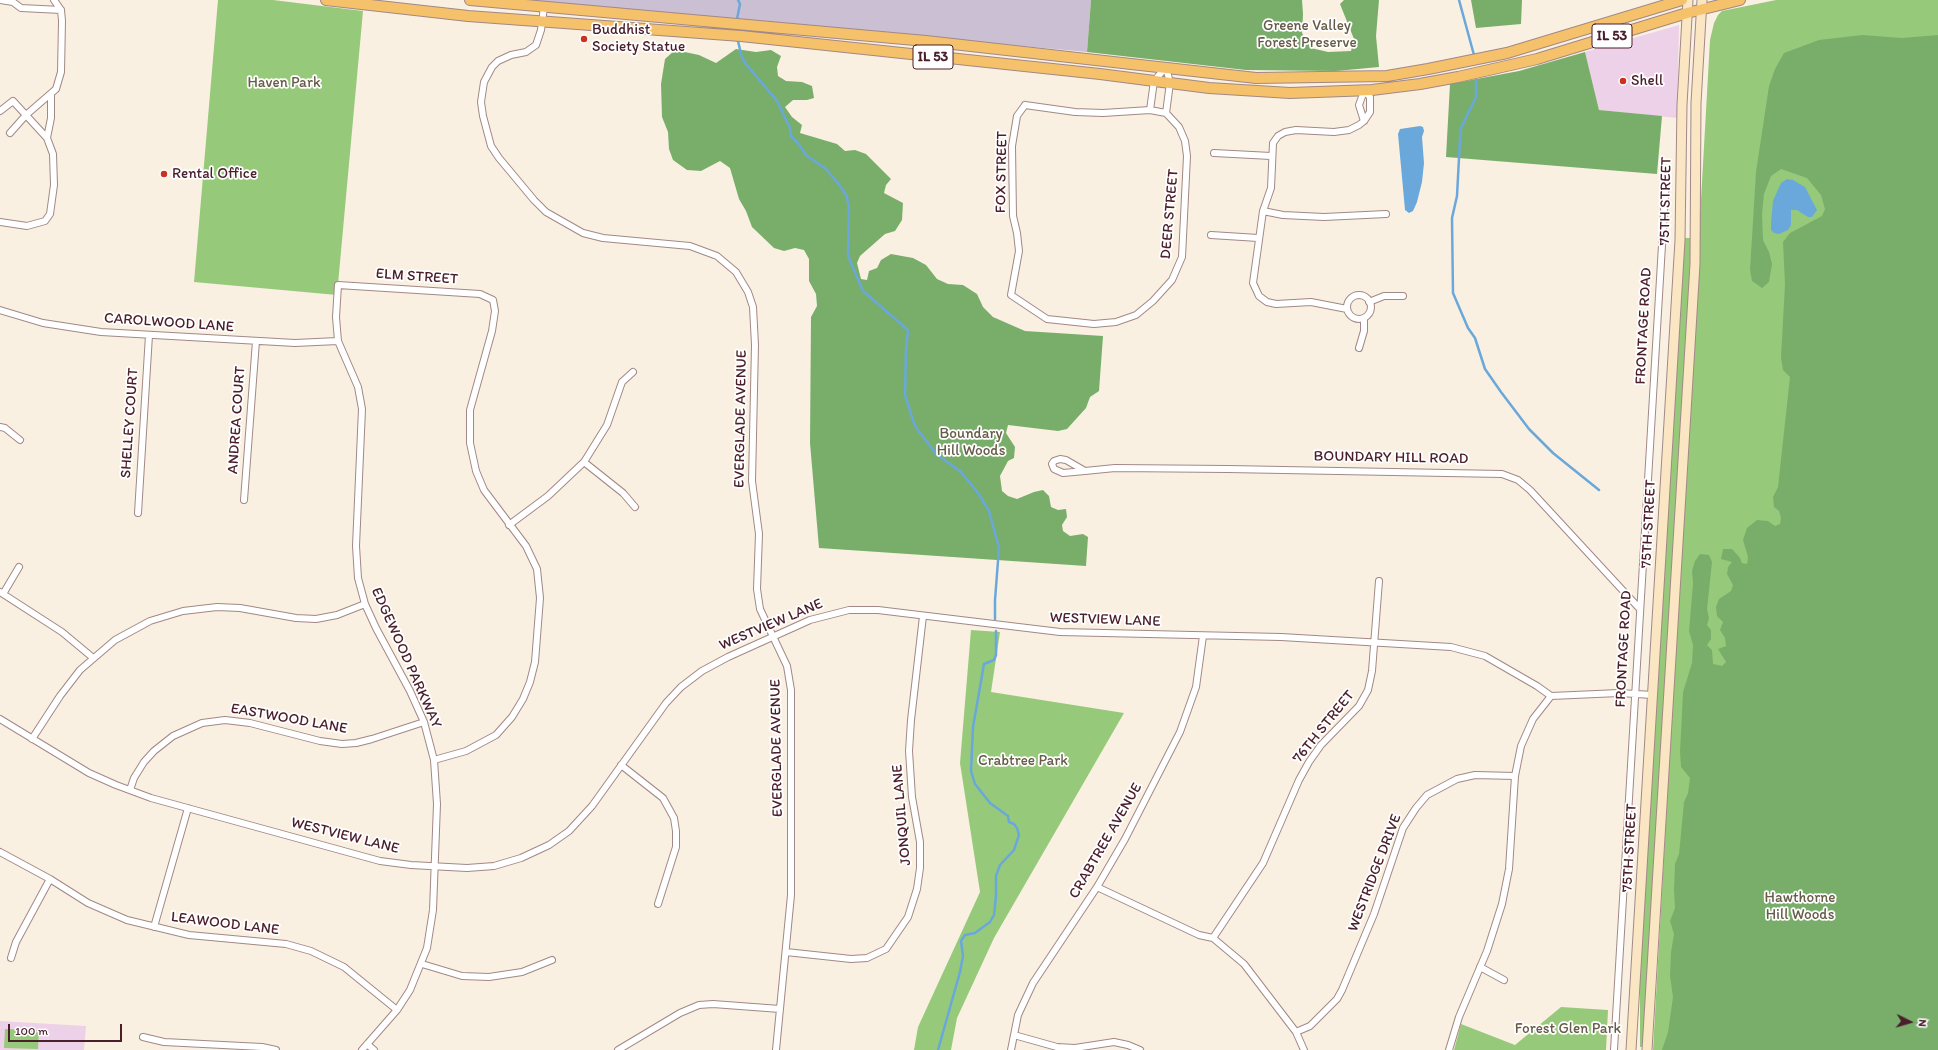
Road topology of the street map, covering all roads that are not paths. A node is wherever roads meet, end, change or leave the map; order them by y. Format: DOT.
graph roads {
  1 [pos="0,0"];
  2 [pos="54,0"];
  3 [pos="326,0"];
  4 [pos="470,0"];
  5 [pos="1682,0"];
  6 [pos="1688,0"];
  7 [pos="1740,0"];
  8 [pos="1702,5"];
  9 [pos="544,7"];
  10 [pos="61,10"];
  11 [pos="1687,13"];
  12 [pos="542,22"];
  13 [pos="1166,67"];
  14 [pos="1154,81"];
  15 [pos="1170,83"];
  16 [pos="1364,91"];
  17 [pos="51,94"];
  18 [pos="1150,110"];
  19 [pos="0,111"];
  20 [pos="1166,113"];
  21 [pos="26,115"];
  22 [pos="1364,121"];
  23 [pos="10,133"];
  24 [pos="47,138"];
  25 [pos="1214,152"];
  26 [pos="1271,156"];
  27 [pos="1666,178"];
  28 [pos="1263,211"];
  29 [pos="1386,214"];
  30 [pos="0,222"];
  31 [pos="1211,235"];
  32 [pos="1258,238"];
  33 [pos="338,285"];
  34 [pos="1011,295"];
  35 [pos="1403,296"];
  36 [pos="1369,302"];
  37 [pos="1347,309"];
  38 [pos="0,310"];
  39 [pos="1364,318"];
  40 [pos="149,335"];
  41 [pos="256,341"];
  42 [pos="338,341"];
  43 [pos="1359,348"];
  44 [pos="633,372"];
  45 [pos="0,427"];
  46 [pos="20,440"];
  47 [pos="584,462"];
  48 [pos="1085,471"];
  49 [pos="244,500"];
  50 [pos="635,507"];
  51 [pos="138,513"];
  52 [pos="509,525"];
  53 [pos="19,567"];
  54 [pos="1378,581"];
  55 [pos="2,593"];
  56 [pos="365,604"];
  57 [pos="1639,608"];
  58 [pos="923,616"];
  59 [pos="773,636"];
  60 [pos="1203,636"];
  61 [pos="1374,642"];
  62 [pos="92,657"];
  63 [pos="1635,694"];
  64 [pos="1653,695"];
  65 [pos="1551,696"];
  66 [pos="0,719"];
  67 [pos="424,722"];
  68 [pos="32,739"];
  69 [pos="434,760"];
  70 [pos="621,765"];
  71 [pos="1515,776"];
  72 [pos="130,790"];
  73 [pos="188,808"];
  74 [pos="0,852"];
  75 [pos="435,866"];
  76 [pos="50,879"];
  77 [pos="1097,887"];
  78 [pos="658,904"];
  79 [pos="154,927"];
  80 [pos="1213,938"];
  81 [pos="786,952"];
  82 [pos="11,958"];
  83 [pos="552,960"];
  84 [pos="422,964"];
  85 [pos="1480,967"];
  86 [pos="1504,980"];
  87 [pos="780,1009"];
  88 [pos="397,1010"];
  89 [pos="1296,1032"];
  90 [pos="1014,1035"];
  91 [pos="143,1037"];
  92 [pos="367,1044"];
  93 [pos="276,1050"];
  94 [pos="362,1050"];
  95 [pos="374,1050"];
  96 [pos="618,1050"];
  97 [pos="776,1050"];
  98 [pos="1011,1050"];
  99 [pos="1140,1050"];
  100 [pos="1304,1050"];
  101 [pos="1449,1050"];
  102 [pos="1614,1050"];
  103 [pos="1631,1050"];
  104 [pos="1647,1050"];
  1 -- 10 [label="street"];
  2 -- 10 [label="street"];
  3 -- 12 [label="main road, IL 53"];
  4 -- 9 [label="main road, IL 53"];
  5 -- 13 [label="main road, IL 53"];
  6 -- 11 [label="main road, 75TH STREET"];
  7 -- 8 [label="main road, IL 53"];
  8 -- 11 [label="main road, IL 53"];
  8 -- 104 [label="main road, 75TH STREET"];
  9 -- 12 [label="street, EVERGLADE AVENUE"];
  9 -- 13 [label="main road, IL 53"];
  10 -- 17 [label="street"];
  11 -- 16 [label="main road, IL 53"];
  11 -- 64 [label="main road, 75TH STREET"];
  12 -- 14 [label="main road, IL 53"];
  12 -- 59 [label="street, EVERGLADE AVENUE"];
  13 -- 14 [label="street"];
  13 -- 15 [label="street"];
  14 -- 15 [label="main road, IL 53"];
  14 -- 18 [label="street"];
  15 -- 16 [label="main road, IL 53"];
  15 -- 20 [label="street"];
  16 -- 22 [label="street"];
  16 -- 22 [label="street"];
  17 -- 21 [label="street"];
  17 -- 24 [label="street"];
  18 -- 20 [label="street"];
  18 -- 34 [label="street, FOX STREET"];
  19 -- 21 [label="street"];
  20 -- 34 [label="street, DEER STREET"];
  21 -- 23 [label="street"];
  21 -- 24 [label="street"];
  22 -- 26 [label="street"];
  24 -- 30 [label="street"];
  25 -- 26 [label="street"];
  26 -- 28 [label="street"];
  27 -- 57 [label="street, FRONTAGE ROAD"];
  28 -- 29 [label="street"];
  28 -- 32 [label="street"];
  31 -- 32 [label="street"];
  32 -- 37 [label="street"];
  33 -- 42 [label="street, EDGEWOOD PARKWAY"];
  33 -- 52 [label="street, ELM STREET"];
  35 -- 36 [label="street"];
  36 -- 37 [label="street"];
  36 -- 39 [label="street"];
  37 -- 39 [label="street"];
  38 -- 40 [label="street, CAROLWOOD LANE"];
  39 -- 43 [label="street"];
  40 -- 41 [label="street, CAROLWOOD LANE"];
  40 -- 51 [label="street, SHELLEY COURT"];
  41 -- 42 [label="street, CAROLWOOD LANE"];
  41 -- 49 [label="street, ANDREA COURT"];
  42 -- 56 [label="street, EDGEWOOD PARKWAY"];
  44 -- 47 [label="street"];
  45 -- 46 [label="street"];
  47 -- 50 [label="street"];
  47 -- 52 [label="street"];
  48 -- 48 [label="street, BOUNDARY HILL ROAD"];
  48 -- 57 [label="street, BOUNDARY HILL ROAD"];
  52 -- 69 [label="street"];
  53 -- 55 [label="street"];
  54 -- 61 [label="street, 76TH STREET"];
  55 -- 62 [label="street"];
  56 -- 62 [label="street"];
  56 -- 67 [label="street, EDGEWOOD PARKWAY"];
  57 -- 63 [label="street, FRONTAGE ROAD"];
  58 -- 59 [label="street, WESTVIEW LANE"];
  58 -- 60 [label="street, WESTVIEW LANE"];
  58 -- 81 [label="street, JONQUIL LANE"];
  59 -- 70 [label="street, WESTVIEW LANE"];
  59 -- 81 [label="street, EVERGLADE AVENUE"];
  60 -- 61 [label="street, WESTVIEW LANE"];
  60 -- 77 [label="street, CRABTREE AVENUE"];
  61 -- 65 [label="street, WESTVIEW LANE"];
  61 -- 80 [label="street, 76TH STREET"];
  62 -- 68 [label="street"];
  63 -- 64 [label="street"];
  63 -- 65 [label="street"];
  63 -- 102 [label="street, FRONTAGE ROAD"];
  64 -- 103 [label="main road, 75TH STREET"];
  65 -- 71 [label="street"];
  66 -- 68 [label="street, WESTVIEW LANE"];
  67 -- 69 [label="street, EDGEWOOD PARKWAY"];
  67 -- 72 [label="street, EASTWOOD LANE"];
  68 -- 72 [label="street, WESTVIEW LANE"];
  69 -- 75 [label="street, EDGEWOOD PARKWAY"];
  70 -- 75 [label="street, WESTVIEW LANE"];
  70 -- 78 [label="street"];
  71 -- 85 [label="street"];
  71 -- 89 [label="street, WESTRIDGE DRIVE"];
  72 -- 73 [label="street, WESTVIEW LANE"];
  73 -- 75 [label="street, WESTVIEW LANE"];
  73 -- 79 [label="street"];
  74 -- 76 [label="street, LEAWOOD LANE"];
  75 -- 84 [label="street, EDGEWOOD PARKWAY"];
  76 -- 79 [label="street, LEAWOOD LANE"];
  76 -- 82 [label="street"];
  77 -- 80 [label="street"];
  77 -- 90 [label="street, CRABTREE AVENUE"];
  79 -- 88 [label="street, LEAWOOD LANE"];
  80 -- 89 [label="street"];
  81 -- 87 [label="street, EVERGLADE AVENUE"];
  83 -- 84 [label="street"];
  84 -- 88 [label="street, EDGEWOOD PARKWAY"];
  85 -- 86 [label="street"];
  85 -- 101 [label="street"];
  87 -- 96 [label="street"];
  87 -- 97 [label="street, EVERGLADE AVENUE"];
  88 -- 92 [label="street, EDGEWOOD PARKWAY"];
  89 -- 100 [label="street"];
  90 -- 98 [label="street, CRABTREE AVENUE"];
  90 -- 99 [label="street"];
  91 -- 93 [label="street"];
  92 -- 94 [label="street, EDGEWOOD PARKWAY"];
  92 -- 95 [label="street"];
}
